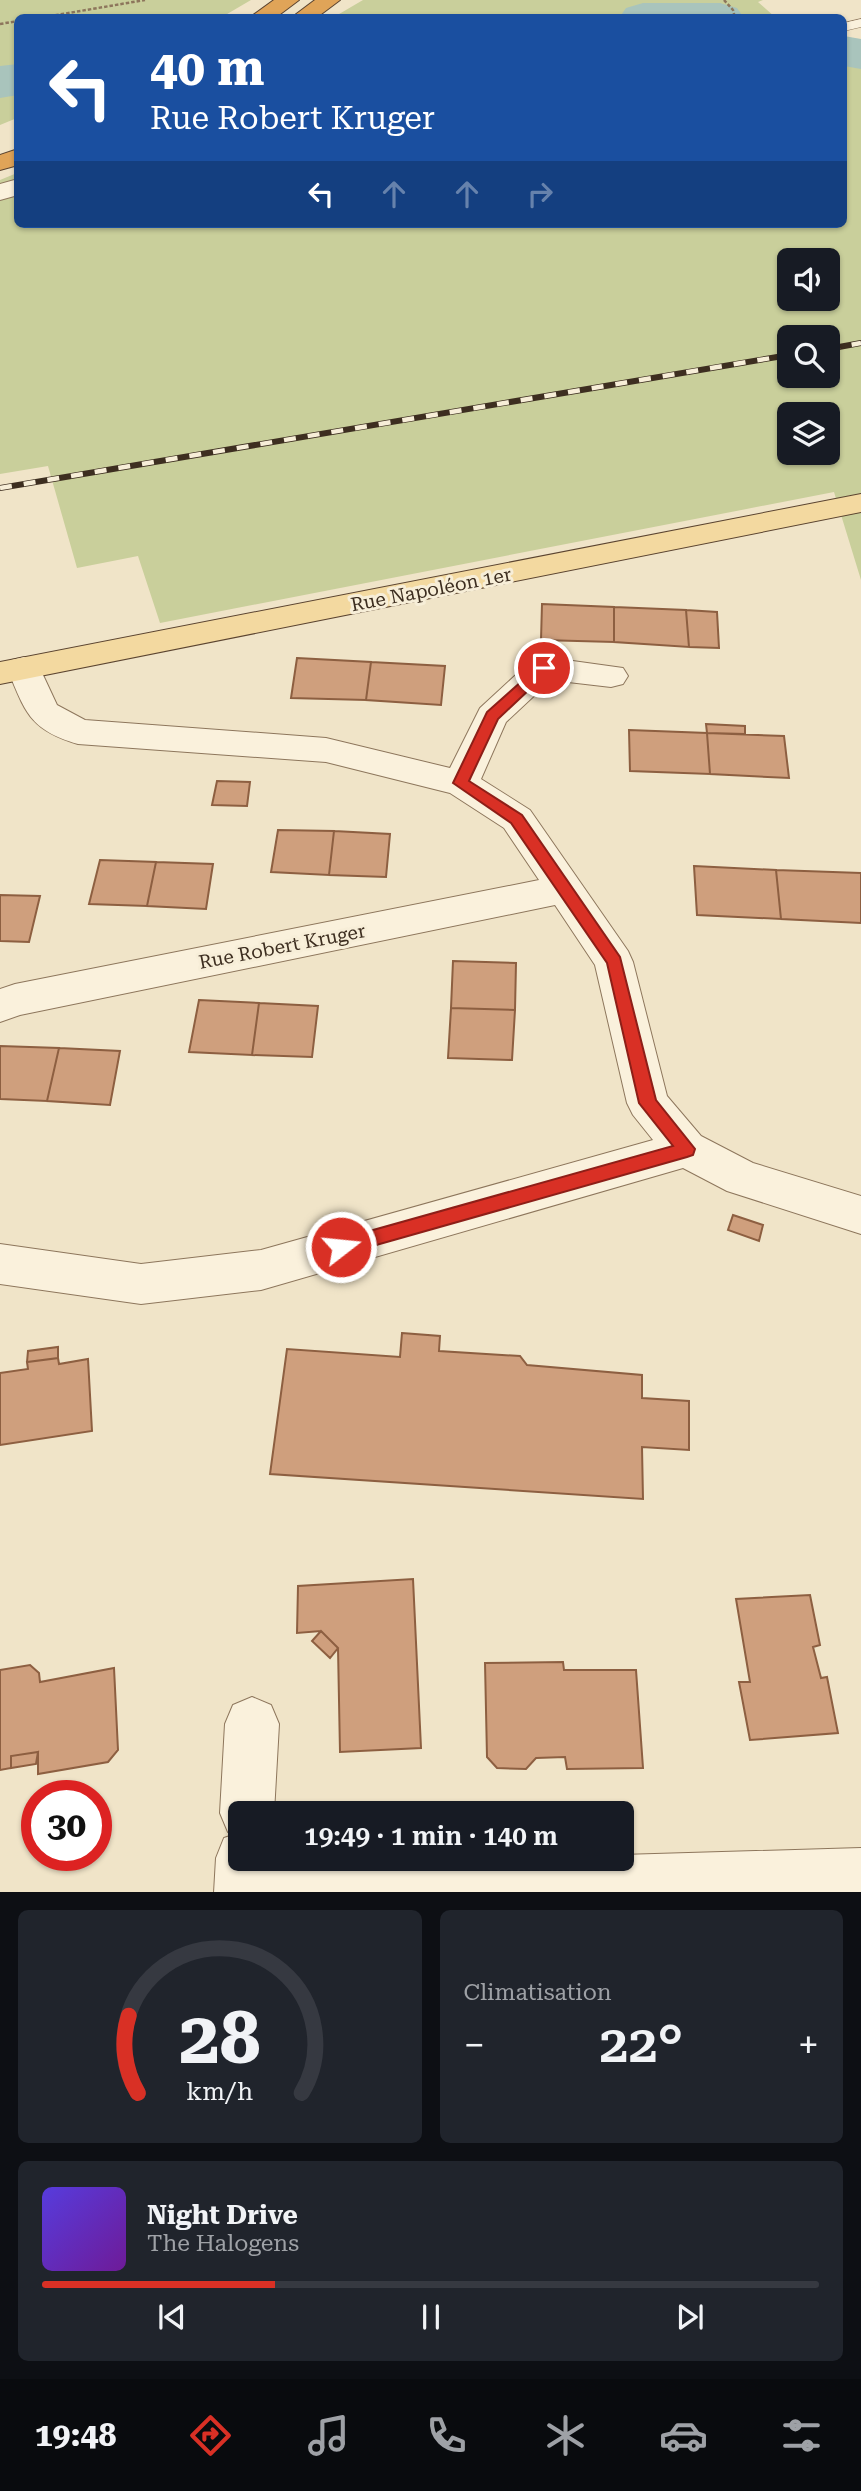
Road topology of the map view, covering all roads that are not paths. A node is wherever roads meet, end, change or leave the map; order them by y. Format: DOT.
graph roads {
  1 [pos="289,0"];
  2 [pos="330,0"];
  3 [pos="266,14"];
  4 [pos="307,14"];
  5 [pos="861,503"];
  6 [pos="12,670"];
  7 [pos="611,676"];
  8 [pos="461,783"];
  9 [pos="564,889"];
  10 [pos="0,1006"];
  11 [pos="687,1149"];
  12 [pos="861,1215"];
  13 [pos="0,1264"];
  14 [pos="252,1724"];
  15 [pos="248,1801"];
  16 [pos="243,1871"];
  17 [pos="861,1876"];
  18 [pos="242,1892"];
  19 [pos="249,1892"];
  1 -- 3 [label="highway"];
  2 -- 4 [label="highway"];
  5 -- 6 [label="main road, Rue Napoléon 1er"];
  6 -- 8 [label="street"];
  7 -- 8 [label="street"];
  8 -- 9 [label="street"];
  9 -- 10 [label="street, Rue Robert Kruger"];
  9 -- 11 [label="street"];
  11 -- 12 [label="street"];
  11 -- 13 [label="street"];
  14 -- 15 [label="street"];
  16 -- 18 [label="street"];
  17 -- 19 [label="street"];
}
